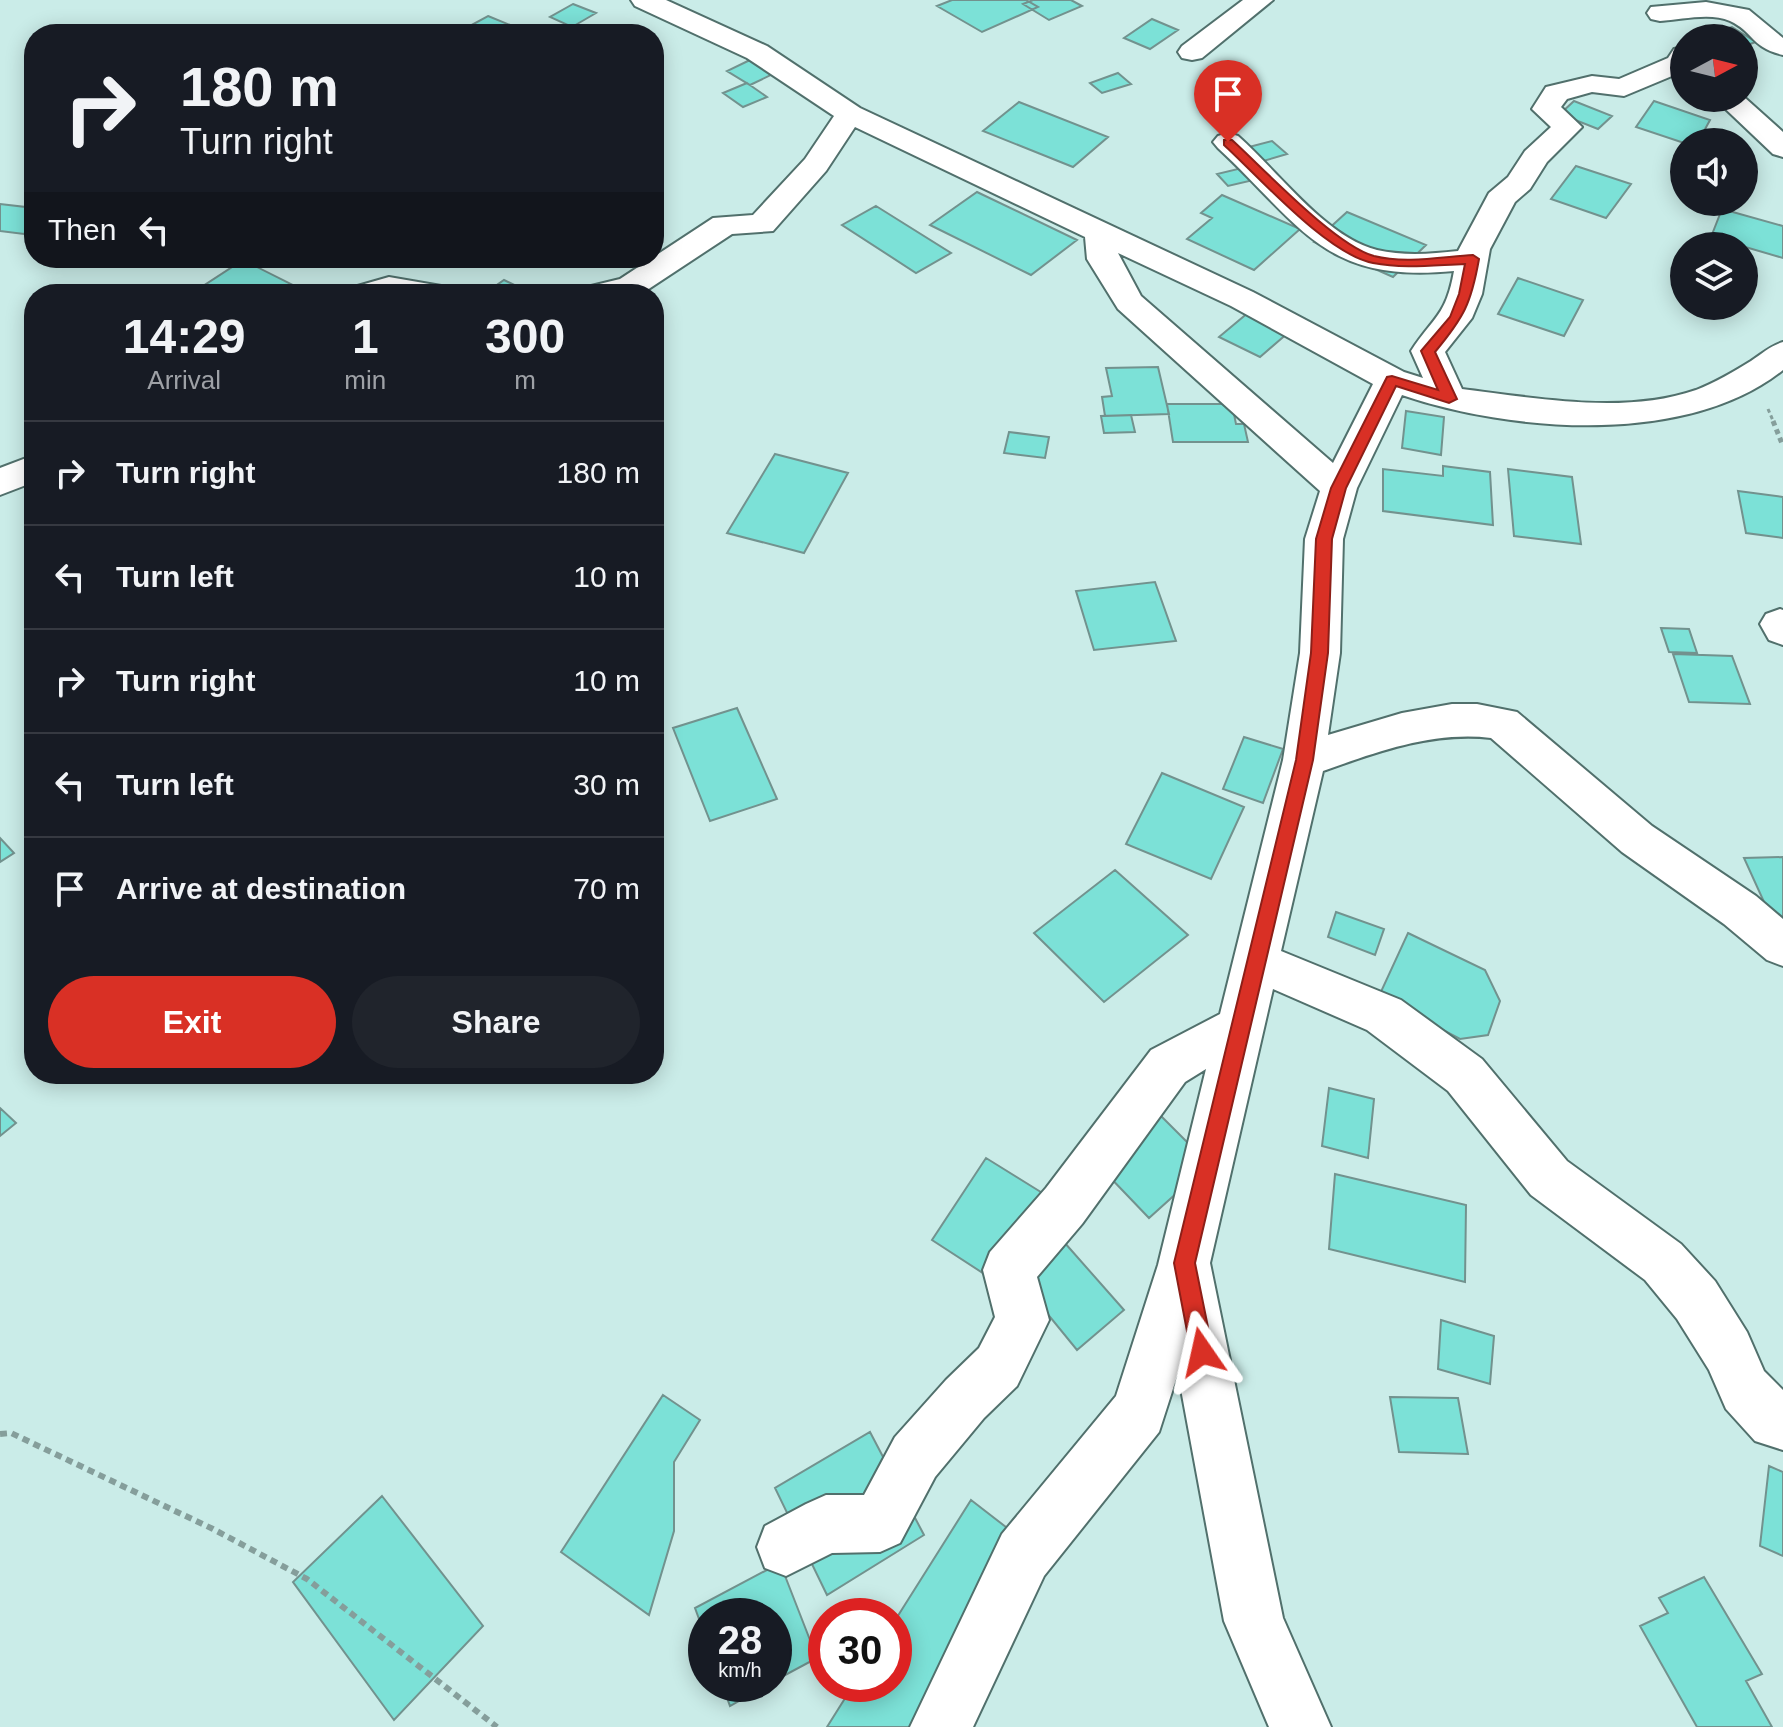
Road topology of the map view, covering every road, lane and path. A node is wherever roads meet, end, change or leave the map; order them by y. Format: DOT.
graph roads {
  1 [pos="1260,0"];
  2 [pos="655,2"];
  3 [pos="1649,7"];
  4 [pos="1670,35"];
  5 [pos="1783,47"];
  6 [pos="1192,52"];
  7 [pos="1670,67"];
  8 [pos="1743,112"];
  9 [pos="850,114"];
  10 [pos="1228,142"];
  11 [pos="1783,148"];
  12 [pos="1100,232"];
  13 [pos="1473,259"];
  14 [pos="664,266"];
  15 [pos="660,268"];
  16 [pos="635,284"];
  17 [pos="1783,353"];
  18 [pos="1392,380"];
  19 [pos="1449,399"];
  20 [pos="24,472"];
  21 [pos="0,483"];
  22 [pos="1339,488"];
  23 [pos="1304,760"];
  24 [pos="1783,946"];
  25 [pos="1258,962"];
  26 [pos="1242,1027"];
  27 [pos="1184,1263"];
  28 [pos="1783,1422"];
  29 [pos="0,1434"];
  30 [pos="786,1547"];
  31 [pos="497,1727"];
  32 [pos="941,1727"];
  33 [pos="1300,1727"];
  1 -- 6 [label="street"];
  2 -- 9 [label="street"];
  3 -- 4 [label="street"];
  3 -- 5 [label="street"];
  7 -- 13 [label="street"];
  8 -- 11 [label="street"];
  9 -- 12 [label="street"];
  9 -- 14 [label="street"];
  10 -- 13 [label="street"];
  12 -- 18 [label="street"];
  12 -- 22 [label="street"];
  13 -- 19 [label="street"];
  15 -- 16 [label="street"];
  17 -- 19 [label="street"];
  18 -- 19 [label="street"];
  18 -- 22 [label="street"];
  20 -- 21 [label="street"];
  22 -- 23 [label="street"];
  23 -- 24 [label="street"];
  23 -- 25 [label="street"];
  25 -- 26 [label="street"];
  25 -- 28 [label="street"];
  26 -- 27 [label="street"];
  26 -- 30 [label="street"];
  27 -- 32 [label="street"];
  27 -- 33 [label="street"];
  29 -- 31 [label="path"];
}
